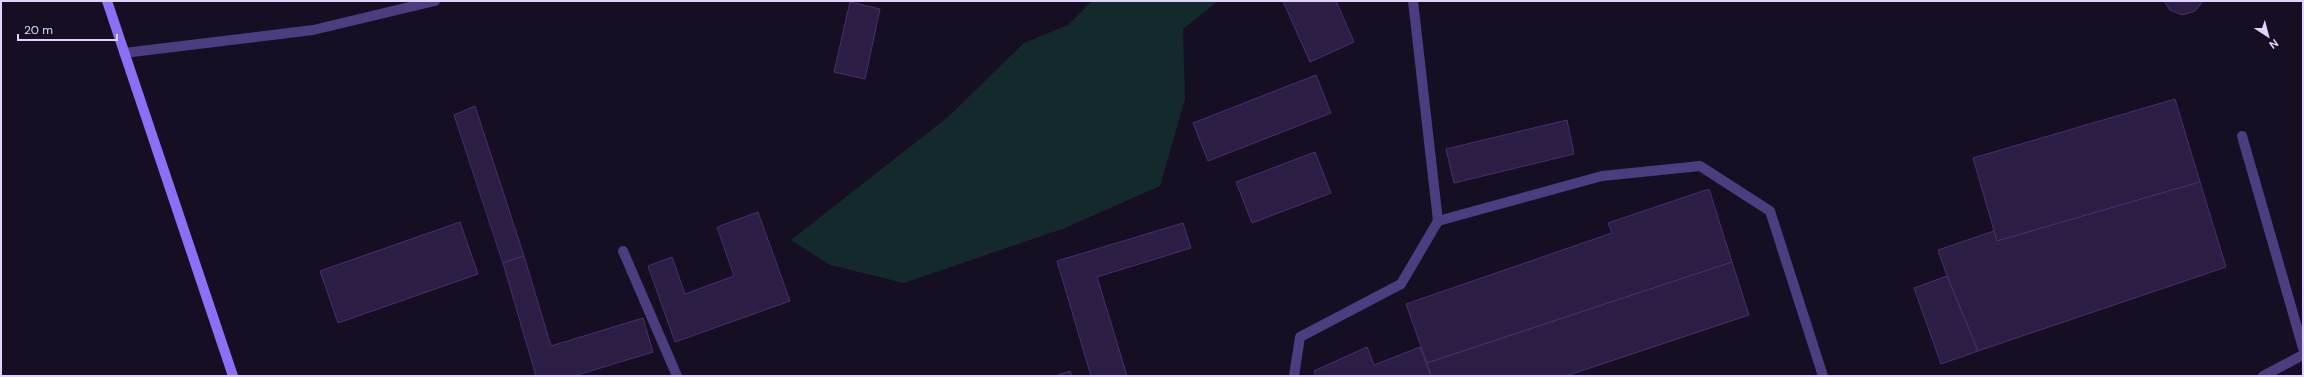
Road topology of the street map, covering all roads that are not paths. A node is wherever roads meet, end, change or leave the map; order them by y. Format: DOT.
graph roads {
  1 [pos="107,1"];
  2 [pos="435,1"];
  3 [pos="1413,1"];
  4 [pos="124,53"];
  5 [pos="2242,136"];
  6 [pos="1438,221"];
  7 [pos="623,251"];
  8 [pos="2303,348"];
  9 [pos="2303,355"];
  10 [pos="233,376"];
  11 [pos="677,376"];
  12 [pos="1294,376"];
  13 [pos="1823,376"];
  14 [pos="2263,376"];
  1 -- 4 [label="main road"];
  2 -- 4 [label="street"];
  3 -- 6 [label="street"];
  4 -- 10 [label="main road"];
  5 -- 8 [label="street"];
  6 -- 12 [label="street"];
  6 -- 13 [label="street"];
  7 -- 11 [label="street"];
  9 -- 14 [label="street"];
}
